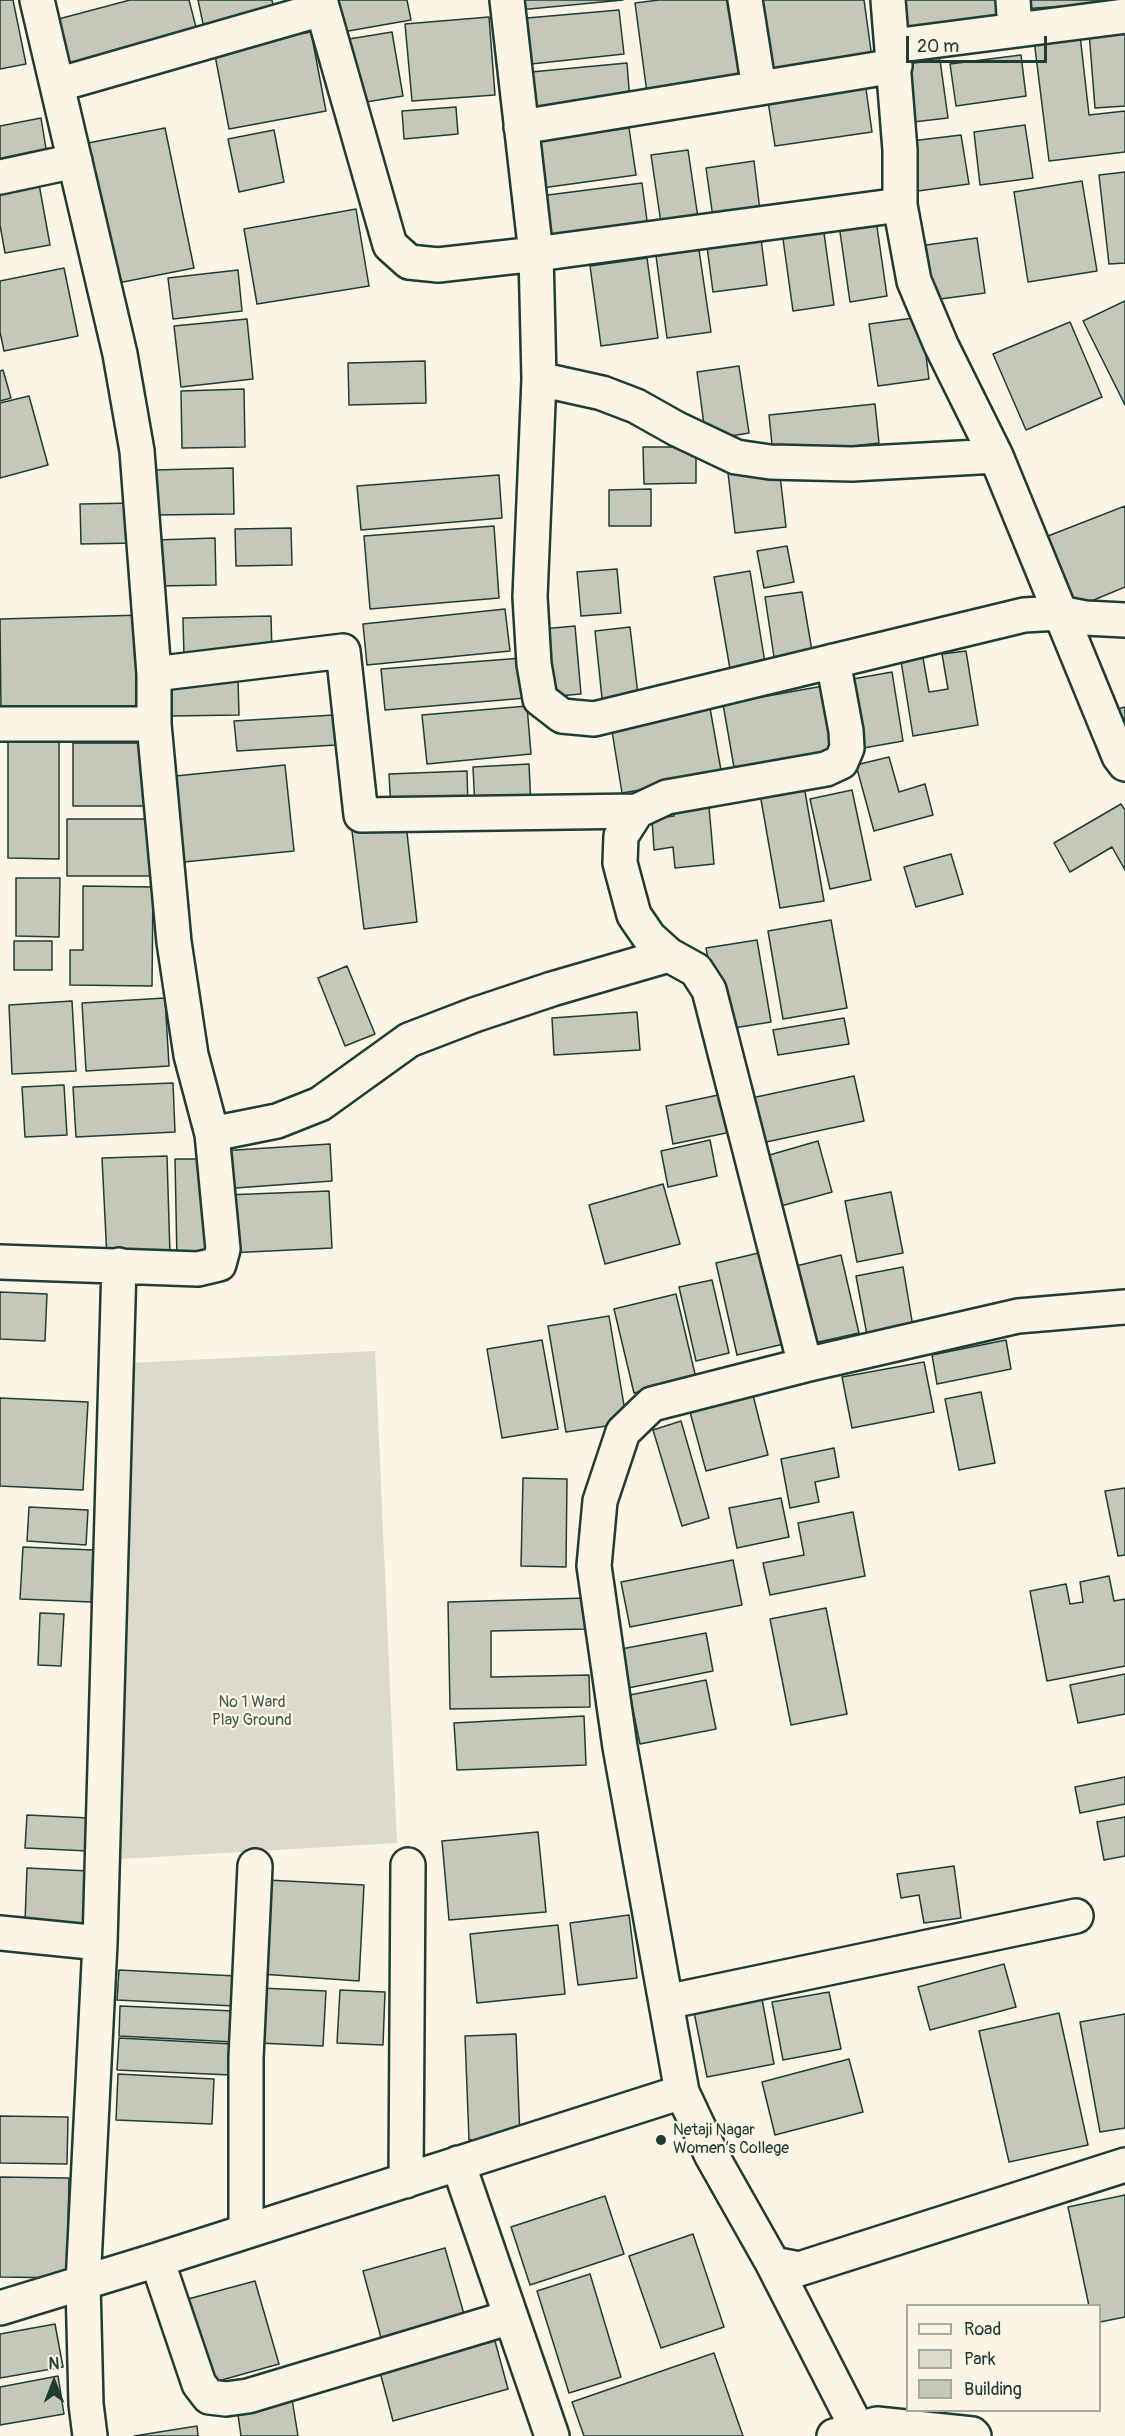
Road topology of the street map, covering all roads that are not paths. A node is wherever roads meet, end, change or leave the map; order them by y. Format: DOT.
graph roads {
  1 [pos="37,0"];
  2 [pos="507,0"];
  3 [pos="745,0"];
  4 [pos="888,0"];
  5 [pos="321,4"];
  6 [pos="1014,15"];
  7 [pos="1125,16"];
  8 [pos="894,56"];
  9 [pos="57,86"];
  10 [pos="759,88"];
  11 [pos="521,127"];
  12 [pos="75,161"];
  13 [pos="0,177"];
  14 [pos="900,205"];
  15 [pos="536,254"];
  16 [pos="539,379"];
  17 [pos="996,456"];
  18 [pos="1059,613"];
  19 [pos="1125,621"];
  20 [pos="833,662"];
  21 [pos="154,674"];
  22 [pos="0,724"];
  23 [pos="154,724"];
  24 [pos="1125,764"];
  25 [pos="637,812"];
  26 [pos="669,955"];
  27 [pos="212,1134"];
  28 [pos="0,1262"];
  29 [pos="119,1265"];
  30 [pos="1125,1306"];
  31 [pos="805,1365"];
  32 [pos="408,1865"];
  33 [pos="255,1866"];
  34 [pos="1076,1916"];
  35 [pos="0,1933"];
  36 [pos="100,1943"];
  37 [pos="666,2002"];
  38 [pos="682,2092"];
  39 [pos="458,2163"];
  40 [pos="1125,2165"];
  41 [pos="406,2181"];
  42 [pos="246,2231"];
  43 [pos="157,2260"];
  44 [pos="772,2264"];
  45 [pos="83,2284"];
  46 [pos="0,2308"];
  47 [pos="511,2317"];
  48 [pos="851,2434"];
  49 [pos="90,2436"];
  50 [pos="552,2436"];
  51 [pos="974,2436"];
  1 -- 9 [label="street"];
  2 -- 11 [label="street"];
  3 -- 10 [label="street"];
  4 -- 8 [label="street"];
  5 -- 9 [label="street"];
  5 -- 15 [label="street"];
  6 -- 7 [label="street"];
  6 -- 8 [label="street"];
  8 -- 10 [label="street"];
  8 -- 14 [label="street"];
  9 -- 12 [label="street"];
  10 -- 11 [label="street"];
  11 -- 15 [label="street"];
  12 -- 13 [label="street"];
  12 -- 21 [label="street"];
  14 -- 15 [label="street"];
  14 -- 17 [label="street"];
  15 -- 16 [label="street"];
  16 -- 17 [label="street"];
  16 -- 20 [label="street"];
  17 -- 18 [label="street"];
  18 -- 19 [label="street"];
  18 -- 20 [label="street"];
  18 -- 24 [label="street"];
  20 -- 25 [label="street"];
  21 -- 23 [label="street"];
  21 -- 25 [label="street"];
  22 -- 23 [label="street"];
  23 -- 27 [label="street"];
  25 -- 26 [label="street"];
  26 -- 27 [label="street"];
  26 -- 31 [label="street"];
  27 -- 29 [label="street"];
  28 -- 29 [label="street"];
  29 -- 36 [label="street"];
  30 -- 31 [label="street"];
  31 -- 37 [label="street"];
  32 -- 41 [label="street"];
  33 -- 42 [label="street"];
  34 -- 37 [label="street"];
  35 -- 36 [label="street"];
  36 -- 45 [label="street"];
  37 -- 38 [label="street"];
  38 -- 39 [label="street"];
  38 -- 44 [label="street"];
  39 -- 41 [label="street"];
  39 -- 47 [label="street"];
  40 -- 44 [label="street"];
  41 -- 42 [label="street"];
  42 -- 43 [label="street"];
  43 -- 45 [label="street"];
  43 -- 47 [label="street"];
  44 -- 48 [label="street"];
  45 -- 46 [label="street"];
  45 -- 49 [label="street"];
  47 -- 50 [label="street"];
  48 -- 51 [label="street"];
}
